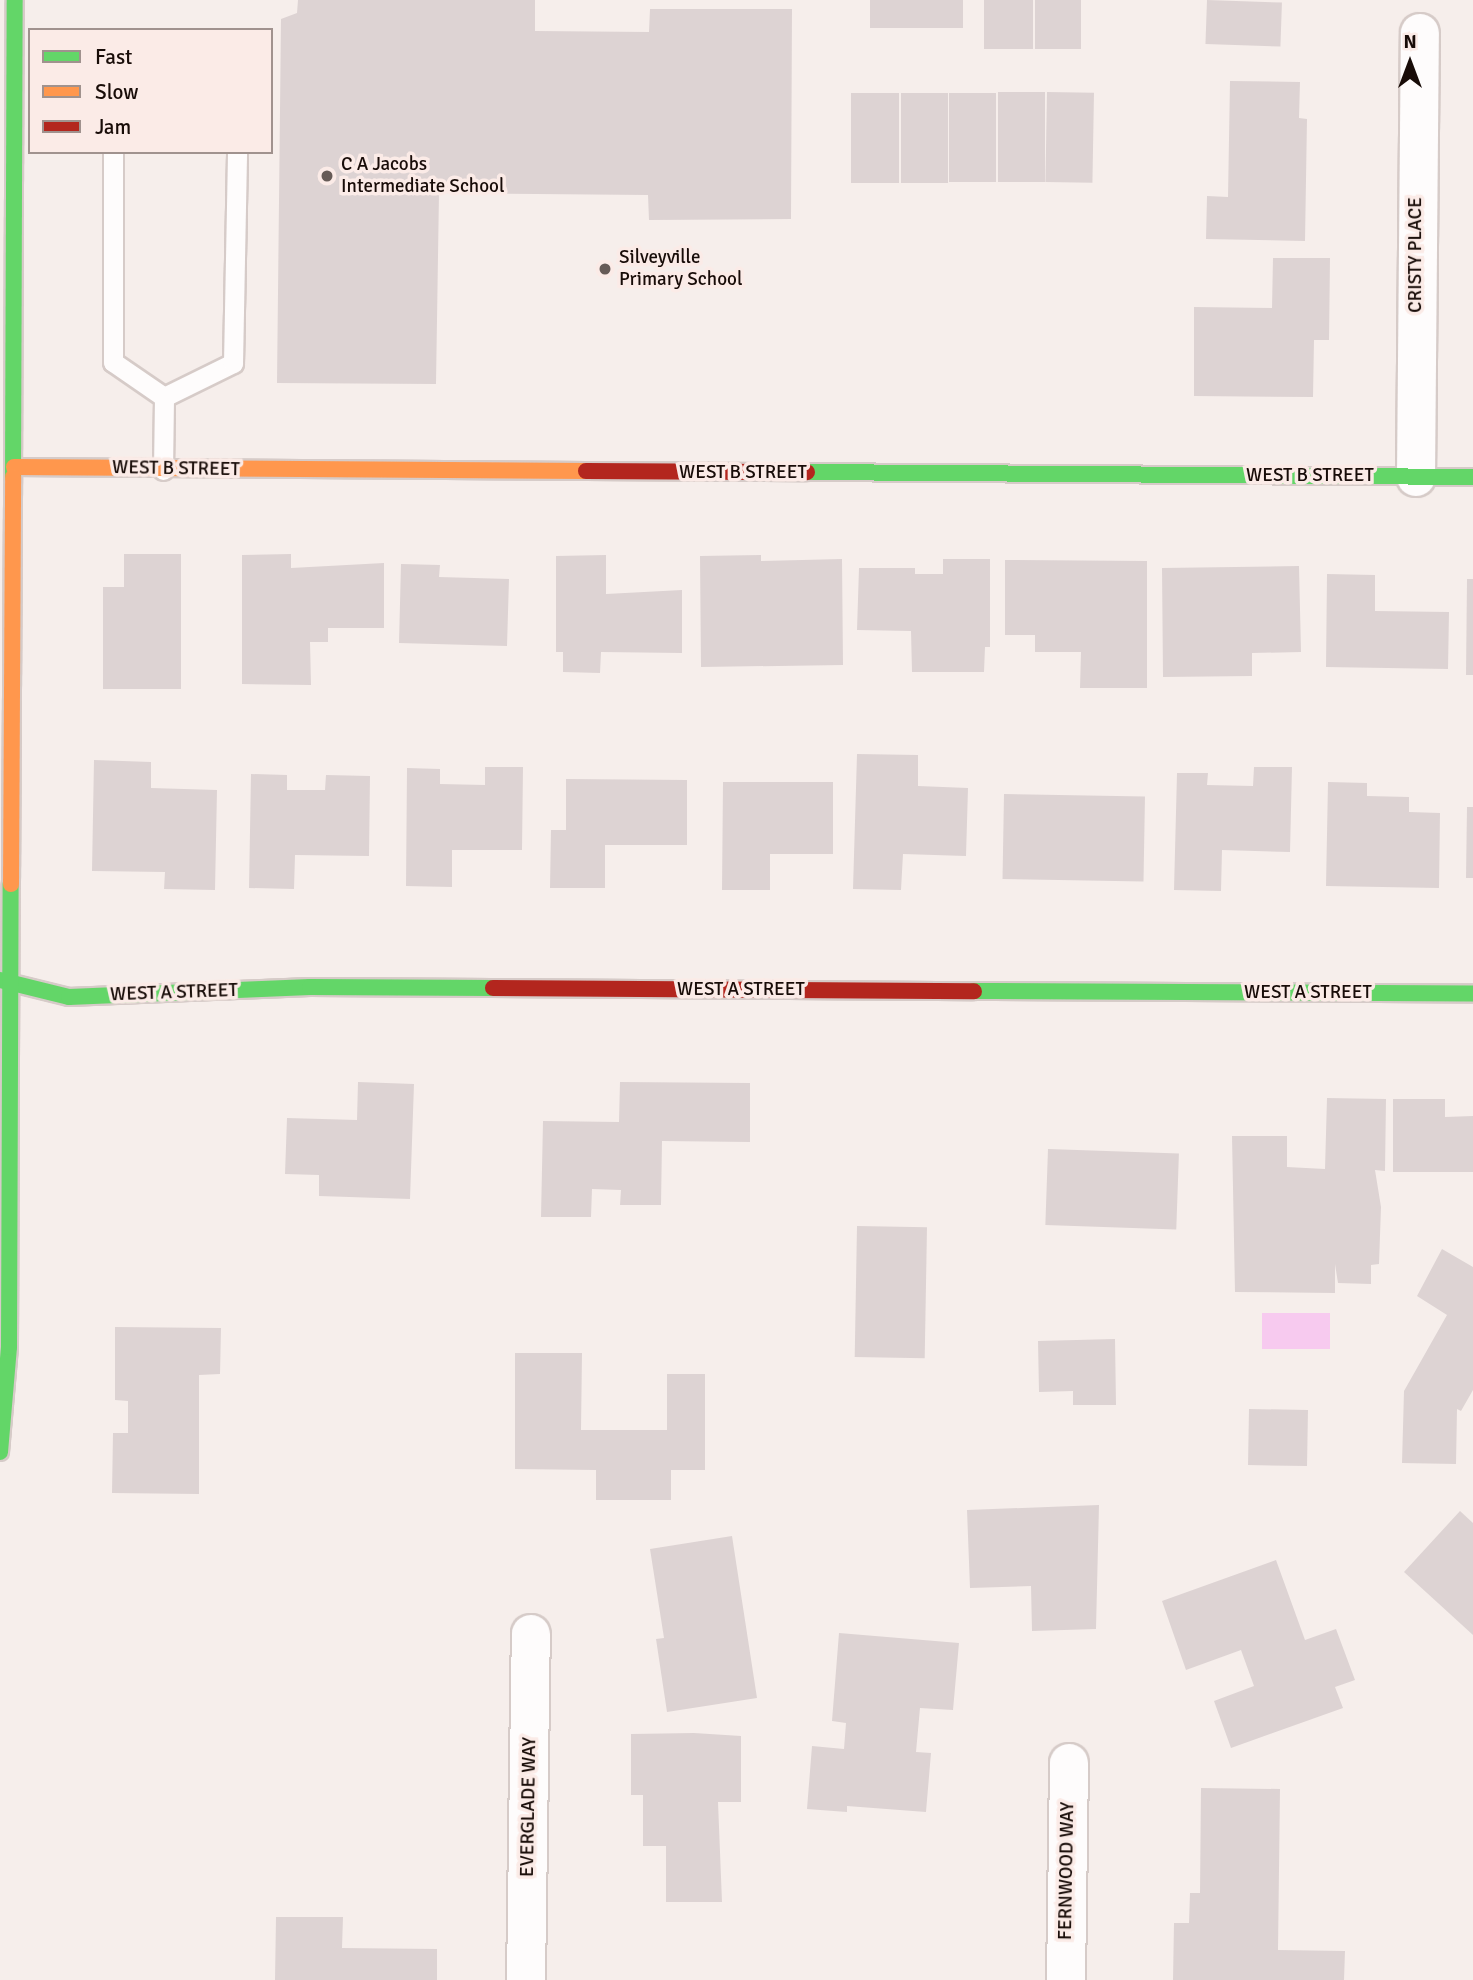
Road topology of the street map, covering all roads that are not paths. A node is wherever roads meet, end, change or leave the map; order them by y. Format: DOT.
graph roads {
  1 [pos="15,0"];
  2 [pos="1420,33"];
  3 [pos="113,154"];
  4 [pos="237,154"];
  5 [pos="164,397"];
  6 [pos="14,467"];
  7 [pos="163,470"];
  8 [pos="1416,477"];
  9 [pos="1473,477"];
  10 [pos="3,985"];
  11 [pos="1473,994"];
  12 [pos="0,1433"];
  13 [pos="0,1452"];
  14 [pos="531,1634"];
  15 [pos="1069,1763"];
  16 [pos="527,1980"];
  17 [pos="1066,1980"];
  1 -- 6 [label="street"];
  2 -- 8 [label="street, CRISTY PLACE"];
  3 -- 5 [label="lane"];
  4 -- 5 [label="lane"];
  5 -- 7 [label="lane"];
  6 -- 7 [label="street, WEST B STREET"];
  6 -- 10 [label="street"];
  7 -- 8 [label="street, WEST B STREET"];
  8 -- 9 [label="street, WEST B STREET"];
  10 -- 11 [label="street, WEST A STREET"];
  10 -- 12 [label="street"];
  12 -- 13 [label="street"];
  14 -- 16 [label="street, EVERGLADE WAY"];
  15 -- 17 [label="street, FERNWOOD WAY"];
}
